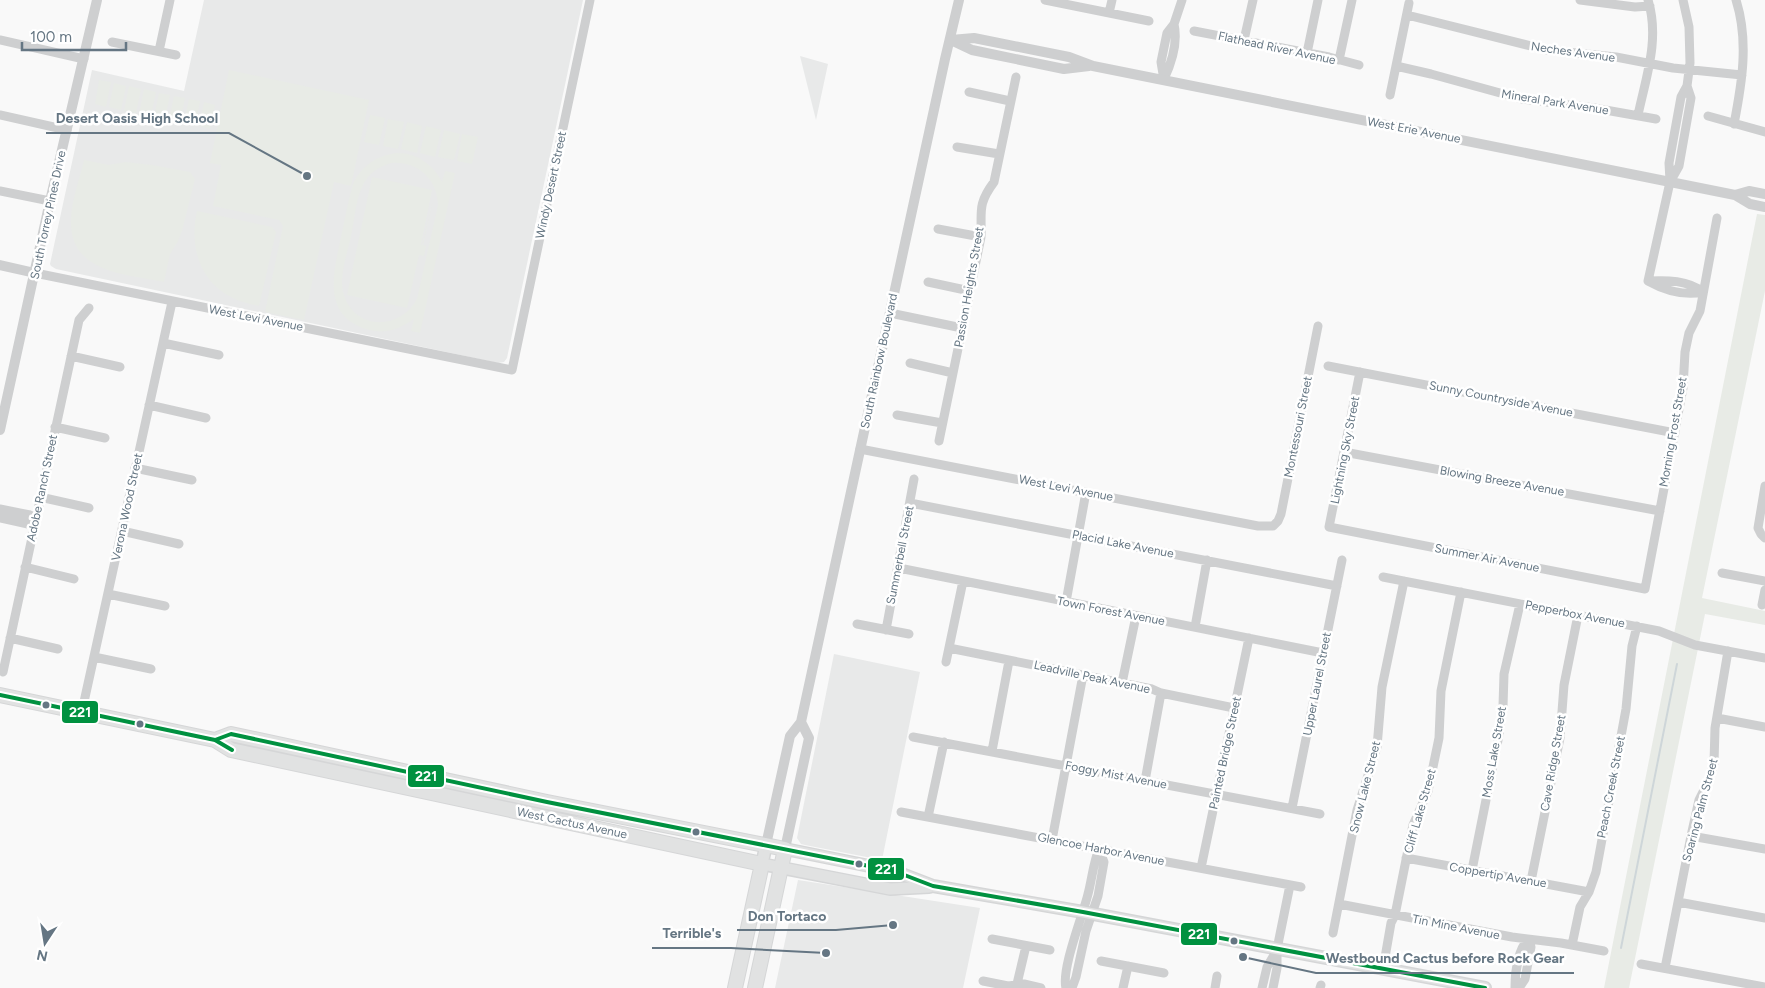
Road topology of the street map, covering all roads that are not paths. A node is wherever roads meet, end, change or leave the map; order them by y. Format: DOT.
graph roads {
  1 [pos="97,0"];
  2 [pos="170,0"];
  3 [pos="590,0"];
  4 [pos="959,0"];
  5 [pos="1046,0"];
  6 [pos="1112,0"];
  7 [pos="1182,0"];
  8 [pos="1253,0"];
  9 [pos="1318,0"];
  10 [pos="1352,0"];
  11 [pos="1580,0"];
  12 [pos="1683,0"];
  13 [pos="1736,0"];
  14 [pos="1409,3"];
  15 [pos="1649,3"];
  16 [pos="1110,13"];
  17 [pos="1407,15"];
  18 [pos="1149,21"];
  19 [pos="1194,31"];
  20 [pos="0,40"];
  21 [pos="951,40"];
  22 [pos="1244,40"];
  23 [pos="112,42"];
  24 [pos="159,52"];
  25 [pos="1307,53"];
  26 [pos="176,55"];
  27 [pos="84,59"];
  28 [pos="1340,60"];
  29 [pos="1649,64"];
  30 [pos="1359,65"];
  31 [pos="1396,66"];
  32 [pos="1689,69"];
  33 [pos="1742,75"];
  34 [pos="1016,77"];
  35 [pos="1164,80"];
  36 [pos="969,92"];
  37 [pos="1390,95"];
  38 [pos="1010,101"];
  39 [pos="1638,115"];
  40 [pos="0,116"];
  41 [pos="1708,116"];
  42 [pos="1656,119"];
  43 [pos="1734,124"];
  44 [pos="67,130"];
  45 [pos="1765,132"];
  46 [pos="957,146"];
  47 [pos="999,154"];
  48 [pos="1670,182"];
  49 [pos="0,191"];
  50 [pos="1765,194"];
  51 [pos="1735,196"];
  52 [pos="50,201"];
  53 [pos="1765,207"];
  54 [pos="1717,218"];
  55 [pos="938,228"];
  56 [pos="981,237"];
  57 [pos="0,266"];
  58 [pos="35,274"];
  59 [pos="928,282"];
  60 [pos="970,291"];
  61 [pos="1703,292"];
  62 [pos="172,302"];
  63 [pos="89,308"];
  64 [pos="890,313"];
  65 [pos="1318,326"];
  66 [pos="962,328"];
  67 [pos="163,343"];
  68 [pos="219,355"];
  69 [pos="71,356"];
  70 [pos="910,363"];
  71 [pos="1328,366"];
  72 [pos="120,368"];
  73 [pos="512,370"];
  74 [pos="1360,372"];
  75 [pos="953,373"];
  76 [pos="149,405"];
  77 [pos="898,415"];
  78 [pos="206,418"];
  79 [pos="942,424"];
  80 [pos="55,427"];
  81 [pos="0,430"];
  82 [pos="1674,432"];
  83 [pos="105,438"];
  84 [pos="939,441"];
  85 [pos="860,449"];
  86 [pos="1344,452"];
  87 [pos="135,468"];
  88 [pos="914,479"];
  89 [pos="192,480"];
  90 [pos="1765,486"];
  91 [pos="1086,492"];
  92 [pos="40,497"];
  93 [pos="910,503"];
  94 [pos="89,508"];
  95 [pos="0,509"];
  96 [pos="1660,511"];
  97 [pos="0,518"];
  98 [pos="34,521"];
  99 [pos="1273,526"];
  100 [pos="1329,527"];
  101 [pos="122,531"];
  102 [pos="1078,536"];
  103 [pos="1763,536"];
  104 [pos="179,544"];
  105 [pos="1207,560"];
  106 [pos="1342,560"];
  107 [pos="25,568"];
  108 [pos="899,568"];
  109 [pos="1722,572"];
  110 [pos="1383,577"];
  111 [pos="74,579"];
  112 [pos="963,581"];
  113 [pos="1404,581"];
  114 [pos="1765,581"];
  115 [pos="1337,586"];
  116 [pos="1645,589"];
  117 [pos="1765,590"];
  118 [pos="1461,592"];
  119 [pos="108,594"];
  120 [pos="1066,602"];
  121 [pos="1520,604"];
  122 [pos="1762,605"];
  123 [pos="165,606"];
  124 [pos="1578,615"];
  125 [pos="1136,616"];
  126 [pos="857,624"];
  127 [pos="1637,626"];
  128 [pos="1195,627"];
  129 [pos="886,630"];
  130 [pos="909,634"];
  131 [pos="10,638"];
  132 [pos="1249,638"];
  133 [pos="949,648"];
  134 [pos="58,649"];
  135 [pos="1728,651"];
  136 [pos="1323,653"];
  137 [pos="94,657"];
  138 [pos="1765,658"];
  139 [pos="1009,661"];
  140 [pos="946,662"];
  141 [pos="151,669"];
  142 [pos="3,672"];
  143 [pos="1083,675"];
  144 [pos="1122,683"];
  145 [pos="1161,693"];
  146 [pos="0,694"];
  147 [pos="1234,708"];
  148 [pos="82,712"];
  149 [pos="1717,718"];
  150 [pos="801,722"];
  151 [pos="1765,727"];
  152 [pos="913,736"];
  153 [pos="215,740"];
  154 [pos="944,742"];
  155 [pos="992,752"];
  156 [pos="1066,766"];
  157 [pos="1145,781"];
  158 [pos="1216,794"];
  159 [pos="1292,808"];
  160 [pos="901,812"];
  161 [pos="1320,814"];
  162 [pos="928,817"];
  163 [pos="1691,836"];
  164 [pos="1052,840"];
  165 [pos="766,846"];
  166 [pos="786,849"];
  167 [pos="1099,849"];
  168 [pos="1765,849"];
  169 [pos="1406,858"];
  170 [pos="762,864"];
  171 [pos="782,868"];
  172 [pos="1201,868"];
  173 [pos="1472,870"];
  174 [pos="1531,881"];
  175 [pos="1290,885"];
  176 [pos="933,886"];
  177 [pos="1301,887"];
  178 [pos="1589,892"];
  179 [pos="1678,902"];
  180 [pos="1339,904"];
  181 [pos="1087,913"];
  182 [pos="1395,915"];
  183 [pos="1765,918"];
  184 [pos="1333,933"];
  185 [pos="992,938"];
  186 [pos="1528,939"];
  187 [pos="1572,945"];
  188 [pos="1026,946"];
  189 [pos="1277,949"];
  190 [pos="1050,950"];
  191 [pos="1604,951"];
  192 [pos="1101,961"];
  193 [pos="1641,964"];
  194 [pos="1128,966"];
  195 [pos="1665,968"];
  196 [pos="1383,969"];
  197 [pos="1164,973"];
  198 [pos="1217,976"];
  199 [pos="983,981"];
  200 [pos="1721,983"];
  201 [pos="1017,986"];
  202 [pos="1765,987"];
  203 [pos="735,988"];
  204 [pos="755,988"];
  205 [pos="1041,988"];
  206 [pos="1066,988"];
  207 [pos="1072,988"];
  208 [pos="1123,988"];
  209 [pos="1215,988"];
  210 [pos="1262,988"];
  211 [pos="1273,988"];
  212 [pos="1485,988"];
  213 [pos="1515,988"];
  214 [pos="1519,988"];
  1 -- 27 [label="street, South Torrey Pines Drive"];
  2 -- 24 [label="street"];
  3 -- 73 [label="street, Windy Desert Street"];
  4 -- 21 [label="street, South Rainbow Boulevard"];
  5 -- 16 [label="street"];
  6 -- 16 [label="street"];
  7 -- 35 [label="street"];
  8 -- 22 [label="street"];
  9 -- 25 [label="street"];
  10 -- 28 [label="street"];
  11 -- 15 [label="street"];
  12 -- 32 [label="street"];
  13 -- 33 [label="street"];
  14 -- 17 [label="street"];
  15 -- 29 [label="street"];
  16 -- 18 [label="street"];
  17 -- 29 [label="street, Neches Avenue"];
  17 -- 31 [label="street"];
  19 -- 22 [label="street, Flathead River Avenue"];
  20 -- 27 [label="street"];
  21 -- 35 [label="street, West Erie Avenue"];
  21 -- 64 [label="street, South Rainbow Boulevard"];
  22 -- 25 [label="street, Flathead River Avenue"];
  23 -- 24 [label="street"];
  24 -- 26 [label="street"];
  25 -- 28 [label="street, Flathead River Avenue"];
  27 -- 44 [label="street, South Torrey Pines Drive"];
  28 -- 30 [label="street, Flathead River Avenue"];
  29 -- 32 [label="street, Neches Avenue"];
  29 -- 39 [label="street"];
  31 -- 37 [label="street"];
  31 -- 39 [label="street, Mineral Park Avenue"];
  32 -- 33 [label="street, Neches Avenue"];
  32 -- 48 [label="street"];
  33 -- 43 [label="street"];
  34 -- 38 [label="street, Passion Heights Street"];
  35 -- 48 [label="street, West Erie Avenue"];
  36 -- 38 [label="street"];
  38 -- 47 [label="street, Passion Heights Street"];
  39 -- 42 [label="street, Mineral Park Avenue"];
  40 -- 44 [label="street"];
  41 -- 43 [label="street"];
  43 -- 45 [label="street"];
  44 -- 52 [label="street, South Torrey Pines Drive"];
  46 -- 47 [label="street"];
  47 -- 56 [label="street, Passion Heights Street"];
  48 -- 51 [label="street, West Erie Avenue"];
  48 -- 61 [label="street"];
  49 -- 52 [label="street"];
  50 -- 51 [label="street, West Erie Avenue"];
  51 -- 53 [label="street, West Erie Avenue"];
  52 -- 58 [label="street, South Torrey Pines Drive"];
  54 -- 61 [label="street, Morning Frost Street"];
  55 -- 56 [label="street"];
  56 -- 60 [label="street, Passion Heights Street"];
  57 -- 58 [label="street, West Levi Avenue"];
  58 -- 62 [label="street, West Levi Avenue"];
  58 -- 81 [label="street, South Torrey Pines Drive"];
  59 -- 60 [label="street"];
  60 -- 66 [label="street, Passion Heights Street"];
  61 -- 82 [label="street, Morning Frost Street"];
  62 -- 67 [label="street, Verona Wood Street"];
  62 -- 73 [label="street, West Levi Avenue"];
  63 -- 69 [label="street, Adobe Ranch Street"];
  64 -- 66 [label="street"];
  64 -- 85 [label="street, South Rainbow Boulevard"];
  65 -- 99 [label="street, Montessouri Street"];
  66 -- 75 [label="street, Passion Heights Street"];
  67 -- 68 [label="street"];
  67 -- 76 [label="street, Verona Wood Street"];
  69 -- 72 [label="street"];
  69 -- 80 [label="street, Adobe Ranch Street"];
  70 -- 75 [label="street"];
  71 -- 74 [label="street, Sunny Countryside Avenue"];
  74 -- 82 [label="street, Sunny Countryside Avenue"];
  74 -- 86 [label="street, Lightning Sky Street"];
  75 -- 79 [label="street, Passion Heights Street"];
  76 -- 78 [label="street"];
  76 -- 87 [label="street, Verona Wood Street"];
  77 -- 79 [label="street"];
  79 -- 84 [label="street, Passion Heights Street"];
  80 -- 83 [label="street"];
  80 -- 92 [label="street, Adobe Ranch Street"];
  82 -- 96 [label="street, Morning Frost Street"];
  85 -- 91 [label="street, West Levi Avenue"];
  85 -- 150 [label="street, South Rainbow Boulevard"];
  86 -- 96 [label="street, Blowing Breeze Avenue"];
  86 -- 100 [label="street, Lightning Sky Street"];
  87 -- 89 [label="street"];
  87 -- 101 [label="street, Verona Wood Street"];
  88 -- 93 [label="street, Summerbell Street"];
  90 -- 103 [label="street"];
  91 -- 99 [label="street, West Levi Avenue"];
  91 -- 102 [label="street"];
  92 -- 94 [label="street"];
  92 -- 98 [label="street, Adobe Ranch Street"];
  93 -- 102 [label="street, Placid Lake Avenue"];
  93 -- 108 [label="street, Summerbell Street"];
  95 -- 98 [label="street"];
  96 -- 116 [label="street, Morning Frost Street"];
  97 -- 98 [label="street"];
  98 -- 107 [label="street, Adobe Ranch Street"];
  100 -- 116 [label="street, Summer Air Avenue"];
  101 -- 104 [label="street"];
  101 -- 119 [label="street, Verona Wood Street"];
  102 -- 105 [label="street, Placid Lake Avenue"];
  102 -- 120 [label="street"];
  105 -- 115 [label="street, Placid Lake Avenue"];
  105 -- 128 [label="street"];
  106 -- 115 [label="street, Upper Laurel Street"];
  107 -- 111 [label="street"];
  107 -- 131 [label="street, Adobe Ranch Street"];
  108 -- 112 [label="street, Town Forest Avenue"];
  108 -- 129 [label="street, Summerbell Street"];
  109 -- 114 [label="street"];
  110 -- 113 [label="street, Pepperbox Avenue"];
  112 -- 120 [label="street, Town Forest Avenue"];
  112 -- 133 [label="street"];
  113 -- 118 [label="street, Pepperbox Avenue"];
  113 -- 180 [label="street, Snow Lake Street"];
  115 -- 136 [label="street, Upper Laurel Street"];
  117 -- 122 [label="street"];
  118 -- 121 [label="street, Pepperbox Avenue"];
  118 -- 169 [label="street, Cliff Lake Street"];
  119 -- 123 [label="street"];
  119 -- 137 [label="street, Verona Wood Street"];
  120 -- 125 [label="street, Town Forest Avenue"];
  121 -- 124 [label="street, Pepperbox Avenue"];
  121 -- 173 [label="street, Moss Lake Street"];
  124 -- 127 [label="street, Pepperbox Avenue"];
  124 -- 174 [label="street, Cave Ridge Street"];
  125 -- 128 [label="street, Town Forest Avenue"];
  125 -- 144 [label="street"];
  126 -- 129 [label="street"];
  127 -- 135 [label="street, Pepperbox Avenue"];
  127 -- 178 [label="street, Peach Creek Street"];
  128 -- 132 [label="street, Town Forest Avenue"];
  129 -- 130 [label="street"];
  131 -- 134 [label="street"];
  131 -- 142 [label="street, Adobe Ranch Street"];
  132 -- 136 [label="street, Town Forest Avenue"];
  132 -- 147 [label="street, Painted Bridge Street"];
  133 -- 139 [label="street, Leadville Peak Avenue"];
  133 -- 140 [label="street"];
  135 -- 138 [label="street, Pepperbox Avenue"];
  135 -- 149 [label="street, Soaring Palm Street"];
  136 -- 159 [label="street, Upper Laurel Street"];
  137 -- 141 [label="street"];
  137 -- 148 [label="street, Verona Wood Street"];
  139 -- 143 [label="street, Leadville Peak Avenue"];
  139 -- 155 [label="street"];
  143 -- 144 [label="street, Leadville Peak Avenue"];
  143 -- 156 [label="street"];
  144 -- 145 [label="street, Leadville Peak Avenue"];
  145 -- 147 [label="street, Leadville Peak Avenue"];
  145 -- 157 [label="street"];
  146 -- 148 [label="main road, West Cactus Avenue"];
  147 -- 158 [label="street, Painted Bridge Street"];
  148 -- 153 [label="main road, West Cactus Avenue"];
  149 -- 151 [label="street"];
  149 -- 163 [label="street, Soaring Palm Street"];
  150 -- 165 [label="street, South Rainbow Boulevard"];
  150 -- 166 [label="street, South Rainbow Boulevard"];
  152 -- 154 [label="street, Foggy Mist Avenue"];
  153 -- 165 [label="main road, West Cactus Avenue"];
  153 -- 170 [label="main road, West Cactus Avenue"];
  154 -- 155 [label="street, Foggy Mist Avenue"];
  154 -- 162 [label="street"];
  155 -- 156 [label="street, Foggy Mist Avenue"];
  156 -- 157 [label="street, Foggy Mist Avenue"];
  156 -- 164 [label="street"];
  157 -- 158 [label="street, Foggy Mist Avenue"];
  158 -- 159 [label="street, Foggy Mist Avenue"];
  158 -- 172 [label="street, Painted Bridge Street"];
  159 -- 161 [label="street, Foggy Mist Avenue"];
  160 -- 162 [label="street, Glencoe Harbor Avenue"];
  162 -- 164 [label="street, Glencoe Harbor Avenue"];
  163 -- 168 [label="street"];
  163 -- 179 [label="street, Soaring Palm Street"];
  164 -- 167 [label="street, Glencoe Harbor Avenue"];
  165 -- 166 [label="main road, West Cactus Avenue"];
  165 -- 170 [label="main road, South Rainbow Boulevard"];
  166 -- 171 [label="main road, South Rainbow Boulevard"];
  166 -- 176 [label="main road, West Cactus Avenue"];
  167 -- 172 [label="street, Glencoe Harbor Avenue"];
  167 -- 181 [label="street"];
  169 -- 173 [label="street, Coppertip Avenue"];
  169 -- 182 [label="street, Cliff Lake Street"];
  170 -- 171 [label="main road, West Cactus Avenue"];
  170 -- 203 [label="main road, South Rainbow Boulevard"];
  171 -- 176 [label="main road, West Cactus Avenue"];
  171 -- 204 [label="main road, South Rainbow Boulevard"];
  172 -- 175 [label="street, Glencoe Harbor Avenue"];
  173 -- 174 [label="street, Coppertip Avenue"];
  174 -- 178 [label="street, Coppertip Avenue"];
  175 -- 177 [label="street, Glencoe Harbor Avenue"];
  175 -- 189 [label="street"];
  176 -- 181 [label="main road, West Cactus Avenue"];
  178 -- 187 [label="street, Peach Creek Street"];
  179 -- 183 [label="street"];
  179 -- 195 [label="street, Soaring Palm Street"];
  180 -- 182 [label="street, Tin Mine Avenue"];
  180 -- 184 [label="street, Snow Lake Street"];
  181 -- 189 [label="main road, West Cactus Avenue"];
  181 -- 206 [label="street"];
  181 -- 207 [label="street"];
  182 -- 186 [label="street, Tin Mine Avenue"];
  182 -- 196 [label="street, Cliff Lake Street"];
  185 -- 188 [label="street"];
  186 -- 187 [label="street, Tin Mine Avenue"];
  186 -- 213 [label="street"];
  186 -- 214 [label="street"];
  187 -- 191 [label="street, Tin Mine Avenue"];
  188 -- 190 [label="street"];
  188 -- 201 [label="street"];
  189 -- 196 [label="main road, West Cactus Avenue"];
  189 -- 210 [label="street"];
  189 -- 211 [label="street"];
  192 -- 194 [label="street"];
  193 -- 195 [label="street"];
  194 -- 197 [label="street"];
  194 -- 208 [label="street"];
  195 -- 200 [label="street"];
  196 -- 212 [label="main road, West Cactus Avenue"];
  198 -- 209 [label="street"];
  199 -- 201 [label="street"];
  200 -- 202 [label="street"];
  201 -- 205 [label="street"];
}
